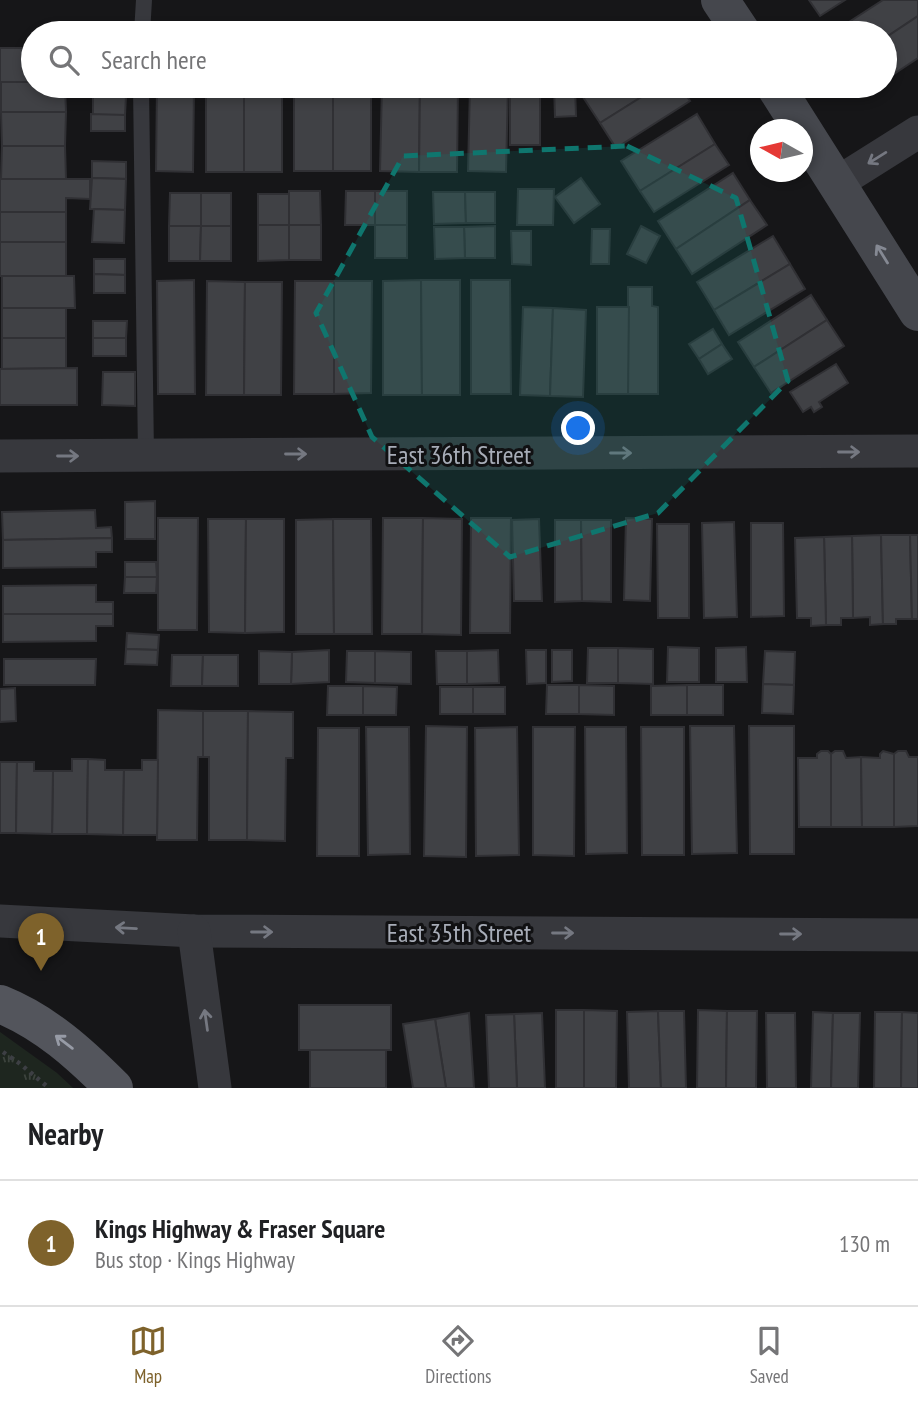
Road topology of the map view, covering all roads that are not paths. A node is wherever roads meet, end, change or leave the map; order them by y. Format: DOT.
graph roads {
  1 [pos="144,0"];
  2 [pos="720,0"];
  3 [pos="143,21"];
  4 [pos="733,21"];
  5 [pos="141,98"];
  6 [pos="783,98"];
  7 [pos="918,132"];
  8 [pos="837,183"];
  9 [pos="918,312"];
  10 [pos="918,452"];
  11 [pos="146,455"];
  12 [pos="0,456"];
  13 [pos="0,921"];
  14 [pos="194,931"];
  15 [pos="918,934"];
  16 [pos="0,1004"];
  17 [pos="114,1088"];
  18 [pos="215,1088"];
  1 -- 3 [label="lane"];
  2 -- 4 [label="main road"];
  5 -- 11 [label="lane"];
  6 -- 8 [label="main road"];
  7 -- 8 [label="street, one-way"];
  9 -- 8 [label="main road, one-way"];
  11 -- 10 [label="street, East 36th Street, one-way"];
  12 -- 11 [label="street, East 36th Street, one-way"];
  14 -- 13 [label="street, East 35th Street, one-way"];
  14 -- 15 [label="street, East 35th Street, one-way"];
  18 -- 14 [label="street, one-way"];
  17 -- 16 [label="main road, one-way"];
}
